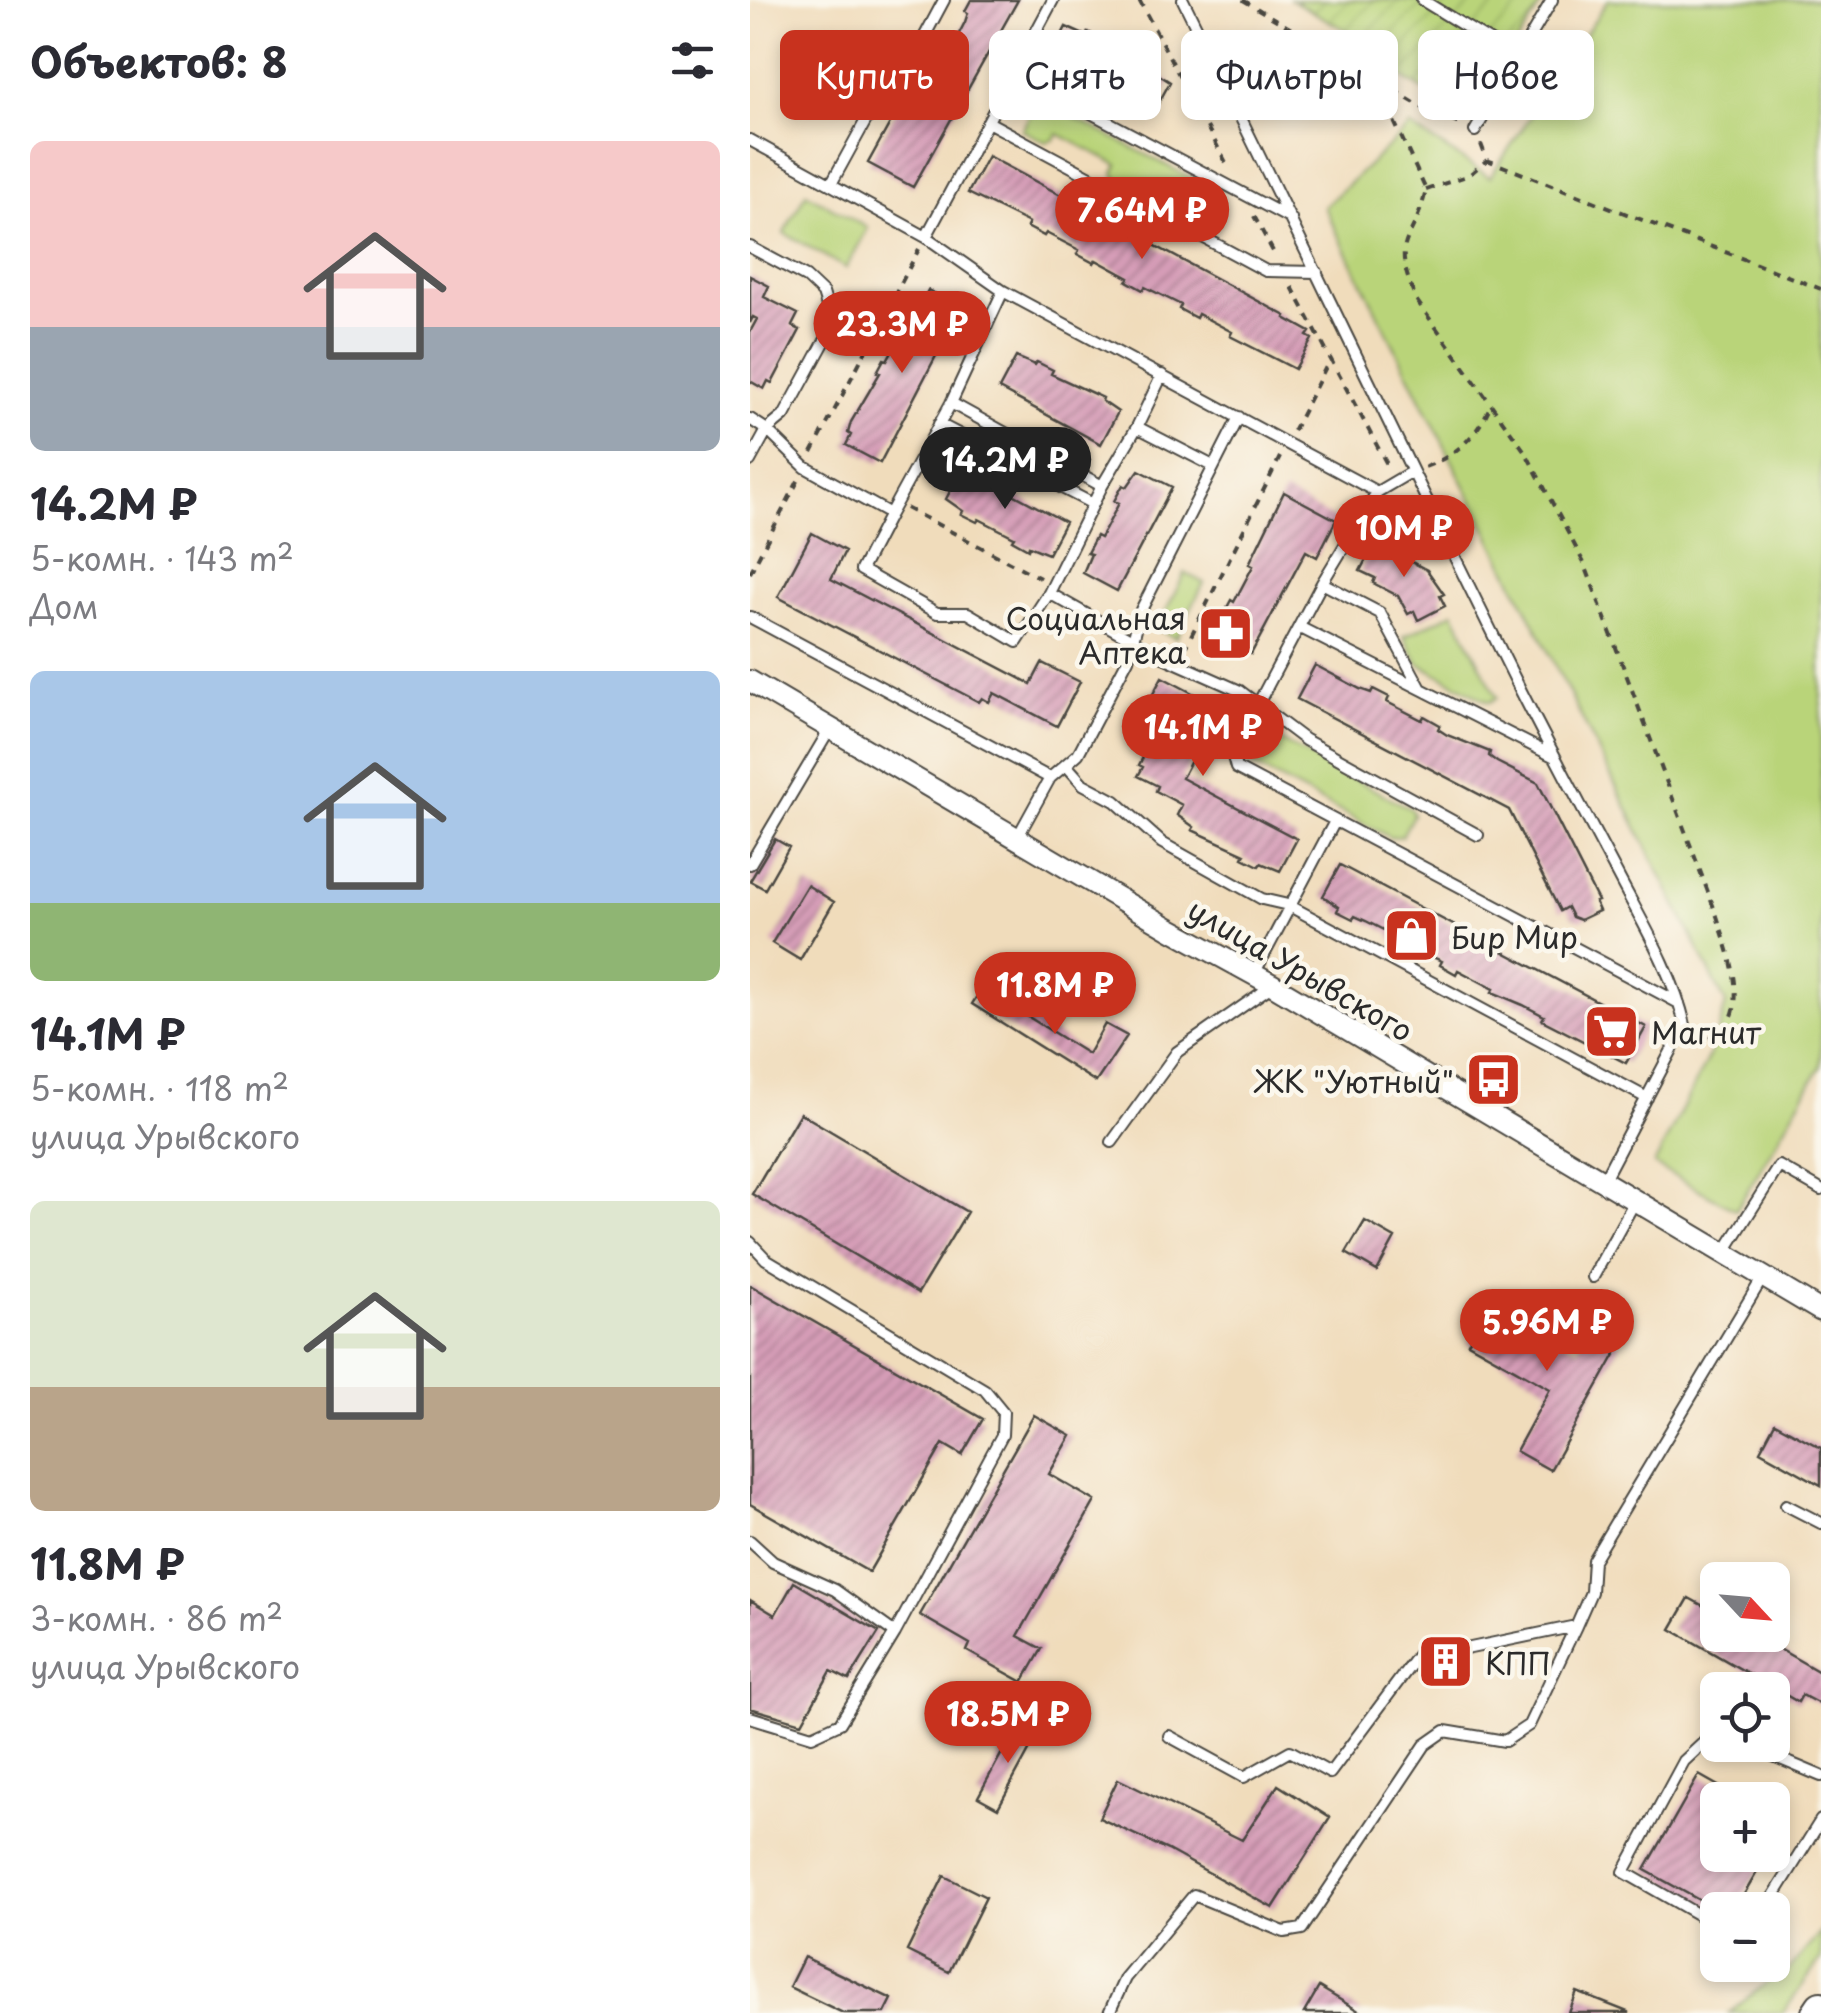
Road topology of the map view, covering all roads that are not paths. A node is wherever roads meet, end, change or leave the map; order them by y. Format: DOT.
graph roads {
  1 [pos="944,0"];
  2 [pos="1052,0"];
  3 [pos="1183,0"];
  4 [pos="1422,0"];
  5 [pos="1552,0"];
  6 [pos="1036,30"];
  7 [pos="1471,30"];
  8 [pos="1534,30"];
  9 [pos="1104,120"];
  10 [pos="1482,120"];
  11 [pos="988,122"];
  12 [pos="1476,130"];
  13 [pos="750,141"];
  14 [pos="830,184"];
  15 [pos="1291,219"];
  16 [pos="926,236"];
  17 [pos="750,247"];
  18 [pos="1318,272"];
  19 [pos="1003,291"];
  20 [pos="1162,375"];
  21 [pos="951,404"];
  22 [pos="1239,417"];
  23 [pos="750,419"];
  24 [pos="939,424"];
  25 [pos="1137,427"];
  26 [pos="767,430"];
  27 [pos="750,461"];
  28 [pos="1213,466"];
  29 [pos="1411,472"];
  30 [pos="1102,486"];
  31 [pos="1377,492"];
  32 [pos="1093,504"];
  33 [pos="893,509"];
  34 [pos="1322,583"];
  35 [pos="1051,589"];
  36 [pos="750,617"];
  37 [pos="1300,627"];
  38 [pos="1134,642"];
  39 [pos="750,681"];
  40 [pos="1421,689"];
  41 [pos="1259,704"];
  42 [pos="831,728"];
  43 [pos="1554,756"];
  44 [pos="1066,766"];
  45 [pos="1050,778"];
  46 [pos="1334,822"];
  47 [pos="1478,835"];
  48 [pos="1016,838"];
  49 [pos="750,864"];
  50 [pos="1288,906"];
  51 [pos="1263,980"];
  52 [pos="1680,1004"];
  53 [pos="1647,1098"];
  54 [pos="1112,1142"];
  55 [pos="1603,1182"];
  56 [pos="1821,1190"];
  57 [pos="1636,1200"];
  58 [pos="750,1242"];
  59 [pos="1724,1253"];
  60 [pos="1764,1276"];
  61 [pos="1593,1278"];
  62 [pos="1821,1311"];
  63 [pos="1786,1505"];
  64 [pos="1821,1523"];
  65 [pos="750,1541"];
  66 [pos="1576,1626"];
  67 [pos="895,1633"];
  68 [pos="750,1717"];
  69 [pos="1168,1736"];
  70 [pos="1700,1746"];
  71 [pos="1788,1762"];
  72 [pos="1821,1776"];
  73 [pos="1821,1820"];
  74 [pos="1776,1892"];
  75 [pos="1700,1916"];
  76 [pos="1109,2013"];
  1 -- 14 [label="lane"];
  2 -- 6 [label="lane"];
  3 -- 15 [label="lane"];
  4 -- 7 [label="lane"];
  5 -- 8 [label="lane"];
  9 -- 15 [label="lane"];
  10 -- 12 [label="lane"];
  11 -- 16 [label="lane"];
  11 -- 18 [label="lane"];
  13 -- 14 [label="lane"];
  14 -- 16 [label="lane"];
  15 -- 18 [label="lane"];
  16 -- 19 [label="lane"];
  17 -- 26 [label="lane"];
  18 -- 29 [label="lane"];
  19 -- 20 [label="lane"];
  19 -- 21 [label="lane"];
  20 -- 22 [label="lane"];
  20 -- 25 [label="lane"];
  21 -- 24 [label="lane"];
  21 -- 30 [label="lane"];
  22 -- 28 [label="lane"];
  22 -- 31 [label="lane"];
  23 -- 26 [label="lane"];
  24 -- 32 [label="lane"];
  24 -- 33 [label="lane"];
  25 -- 28 [label="lane"];
  25 -- 30 [label="lane"];
  26 -- 27 [label="lane"];
  26 -- 33 [label="lane"];
  28 -- 38 [label="lane"];
  29 -- 31 [label="lane"];
  29 -- 43 [label="lane"];
  30 -- 32 [label="lane"];
  31 -- 34 [label="lane"];
  32 -- 35 [label="lane"];
  33 -- 35 [label="lane"];
  34 -- 37 [label="lane"];
  34 -- 40 [label="lane"];
  35 -- 38 [label="lane"];
  36 -- 45 [label="lane"];
  37 -- 40 [label="lane"];
  37 -- 41 [label="lane"];
  38 -- 41 [label="lane"];
  38 -- 44 [label="lane"];
  39 -- 42 [label="street, улица Урывского"];
  40 -- 43 [label="lane"];
  41 -- 46 [label="lane"];
  41 -- 47 [label="lane"];
  42 -- 48 [label="street, улица Урывского"];
  42 -- 49 [label="lane"];
  43 -- 52 [label="lane"];
  44 -- 45 [label="lane"];
  44 -- 50 [label="lane"];
  45 -- 48 [label="lane"];
  46 -- 50 [label="lane"];
  46 -- 52 [label="lane"];
  48 -- 51 [label="street, улица Урывского"];
  50 -- 51 [label="lane"];
  50 -- 53 [label="lane"];
  51 -- 54 [label="lane"];
  51 -- 55 [label="street, улица Урывского"];
  52 -- 53 [label="lane"];
  53 -- 55 [label="lane"];
  55 -- 57 [label="street, улица Урывского"];
  56 -- 59 [label="lane"];
  57 -- 59 [label="street, улица Урывского"];
  57 -- 61 [label="lane"];
  58 -- 67 [label="lane"];
  59 -- 60 [label="street, улица Урывского"];
  60 -- 62 [label="street, улица Урывского"];
  60 -- 66 [label="lane"];
  63 -- 64 [label="lane"];
  65 -- 67 [label="lane"];
  66 -- 69 [label="lane"];
  66 -- 76 [label="lane"];
  67 -- 68 [label="lane"];
  70 -- 75 [label="lane"];
  71 -- 72 [label="lane"];
  73 -- 74 [label="lane"];
}
